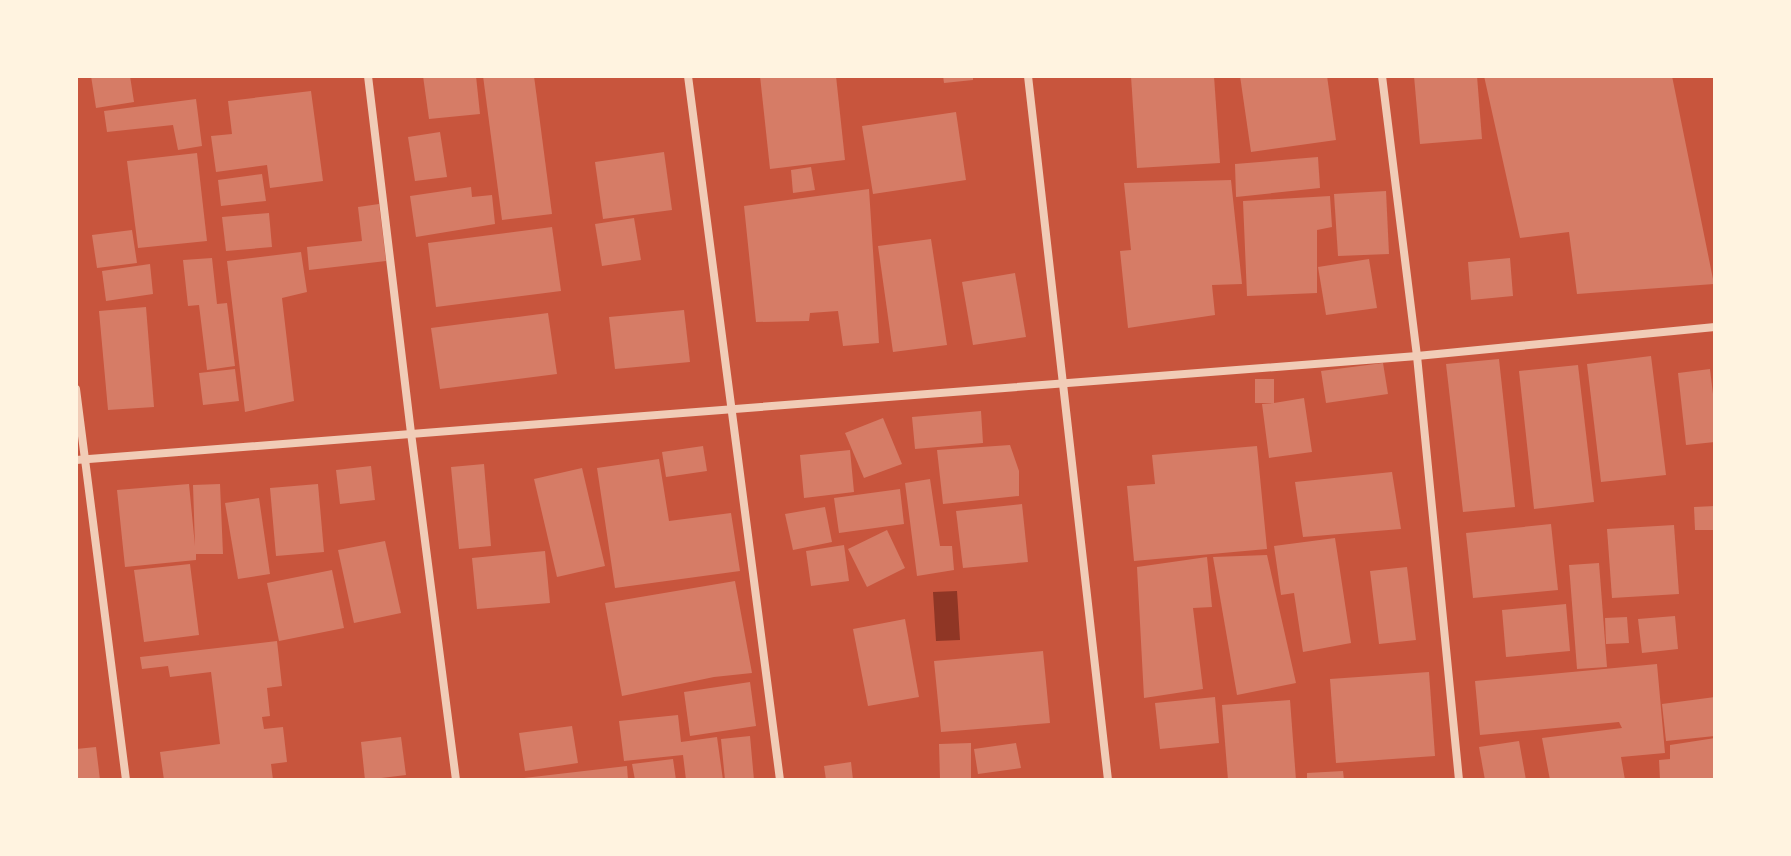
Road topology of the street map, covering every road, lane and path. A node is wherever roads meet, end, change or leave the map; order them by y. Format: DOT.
graph roads {
  1 [pos="368,76"];
  2 [pos="688,76"];
  3 [pos="1028,76"];
  4 [pos="1382,76"];
  5 [pos="1715,327"];
  6 [pos="1417,356"];
  7 [pos="1063,383"];
  8 [pos="76,389"];
  9 [pos="731,409"];
  10 [pos="411,433"];
  11 [pos="80,459"];
  12 [pos="126,780"];
  13 [pos="456,780"];
  14 [pos="780,780"];
  15 [pos="1108,780"];
  16 [pos="1459,780"];
  1 -- 10 [label="street"];
  2 -- 9 [label="street"];
  3 -- 7 [label="street"];
  4 -- 6 [label="street"];
  5 -- 6 [label="street"];
  6 -- 7 [label="street"];
  6 -- 16 [label="street"];
  7 -- 9 [label="street"];
  7 -- 15 [label="street"];
  8 -- 11 [label="street"];
  9 -- 10 [label="street"];
  9 -- 14 [label="street"];
  10 -- 11 [label="street"];
  10 -- 13 [label="street"];
  11 -- 12 [label="street"];
}
